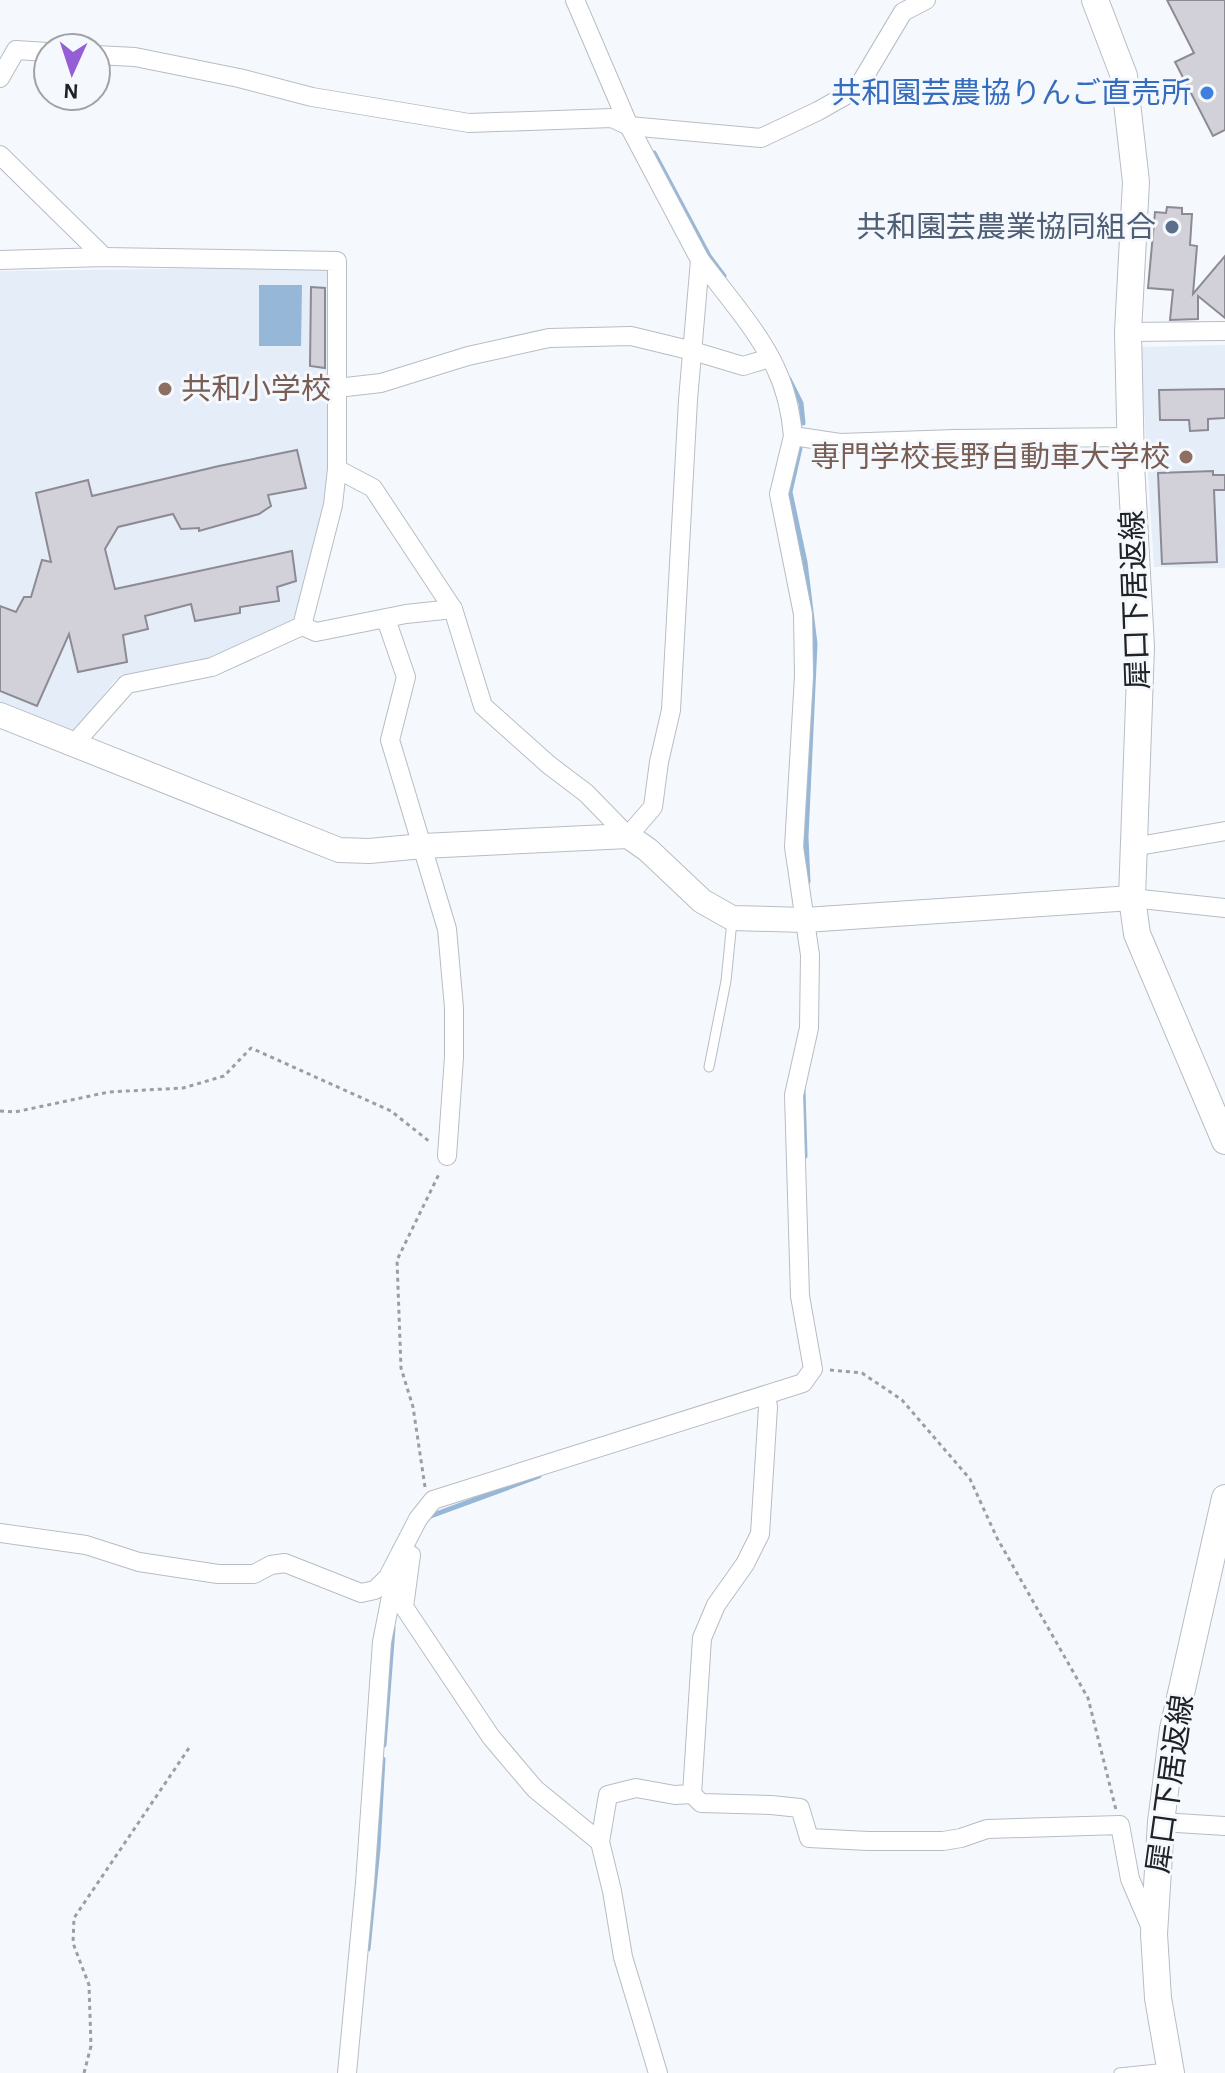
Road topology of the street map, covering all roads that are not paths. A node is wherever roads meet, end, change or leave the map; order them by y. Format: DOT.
graph roads {
  1 [pos="575,0"];
  2 [pos="926,0"];
  3 [pos="1095,0"];
  4 [pos="32,51"];
  5 [pos="112,56"];
  6 [pos="0,78"];
  7 [pos="629,126"];
  8 [pos="0,155"];
  9 [pos="104,257"];
  10 [pos="0,260"];
  11 [pos="700,260"];
  12 [pos="1225,331"];
  13 [pos="1128,332"];
  14 [pos="693,351"];
  15 [pos="770,358"];
  16 [pos="337,388"];
  17 [pos="793,436"];
  18 [pos="1130,437"];
  19 [pos="337,469"];
  20 [pos="453,609"];
  21 [pos="386,619"];
  22 [pos="302,626"];
  23 [pos="0,715"];
  24 [pos="73,745"];
  25 [pos="1225,831"];
  26 [pos="628,836"];
  27 [pos="423,846"];
  28 [pos="1133,847"];
  29 [pos="1132,898"];
  30 [pos="1225,908"];
  31 [pos="732,918"];
  32 [pos="805,920"];
  33 [pos="709,1067"];
  34 [pos="1225,1141"];
  35 [pos="447,1156"];
  36 [pos="767,1401"];
  37 [pos="1225,1498"];
  38 [pos="0,1533"];
  39 [pos="401,1552"];
  40 [pos="692,1794"];
  41 [pos="1161,1822"];
  42 [pos="1225,1826"];
  43 [pos="600,1842"];
  44 [pos="1154,1934"];
  45 [pos="1170,2070"];
  46 [pos="347,2073"];
  47 [pos="658,2073"];
  48 [pos="1119,2073"];
  1 -- 7 [label="street"];
  2 -- 7 [label="street"];
  3 -- 13 [label="main road, 犀口下居返線"];
  4 -- 6 [label="street"];
  5 -- 7 [label="street"];
  7 -- 11 [label="street"];
  8 -- 9 [label="street"];
  9 -- 10 [label="street"];
  9 -- 16 [label="street"];
  11 -- 14 [label="street"];
  11 -- 15 [label="street"];
  12 -- 13 [label="street"];
  13 -- 18 [label="main road, 犀口下居返線"];
  14 -- 15 [label="street"];
  14 -- 16 [label="street"];
  14 -- 26 [label="street"];
  15 -- 17 [label="street"];
  16 -- 19 [label="street"];
  17 -- 18 [label="street"];
  17 -- 32 [label="street"];
  18 -- 28 [label="main road, 犀口下居返線"];
  19 -- 20 [label="street"];
  19 -- 22 [label="street"];
  20 -- 21 [label="street"];
  20 -- 26 [label="street"];
  21 -- 22 [label="street"];
  21 -- 27 [label="street"];
  22 -- 24 [label="street"];
  23 -- 24 [label="street"];
  24 -- 27 [label="street"];
  25 -- 28 [label="street"];
  26 -- 27 [label="street"];
  26 -- 31 [label="street"];
  27 -- 35 [label="street"];
  28 -- 29 [label="main road, 犀口下居返線"];
  29 -- 30 [label="street"];
  29 -- 32 [label="street"];
  29 -- 34 [label="main road, 犀口下居返線"];
  31 -- 32 [label="street"];
  31 -- 33 [label="lane"];
  32 -- 36 [label="street"];
  36 -- 39 [label="street"];
  36 -- 40 [label="street"];
  37 -- 41 [label="main road, 犀口下居返線"];
  38 -- 39 [label="street"];
  39 -- 43 [label="street"];
  39 -- 46 [label="street"];
  40 -- 43 [label="street"];
  40 -- 44 [label="street"];
  41 -- 42 [label="street"];
  41 -- 44 [label="main road, 犀口下居返線"];
  43 -- 47 [label="street"];
  44 -- 45 [label="main road, 犀口下居返線"];
  45 -- 48 [label="lane"];
}
